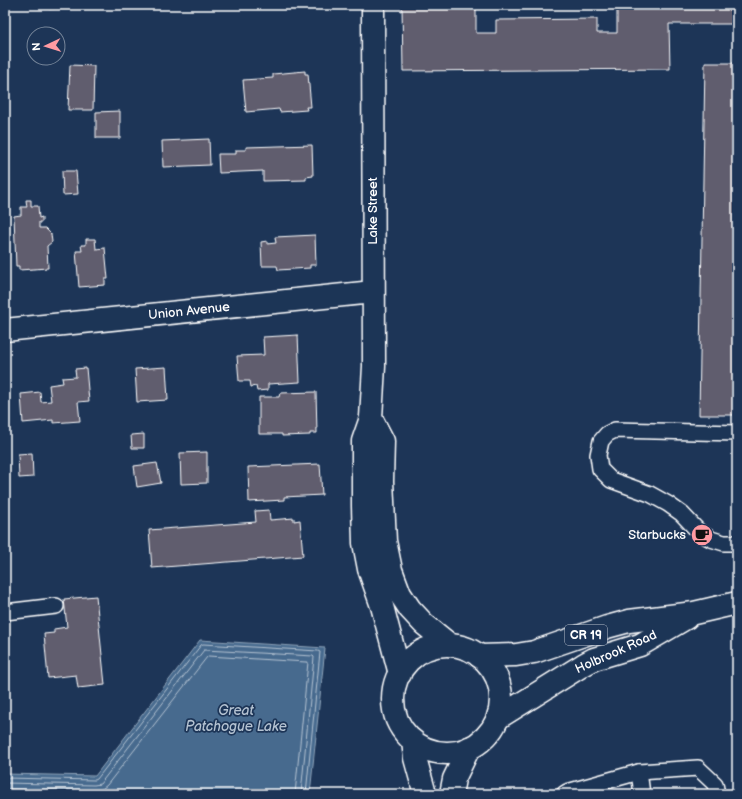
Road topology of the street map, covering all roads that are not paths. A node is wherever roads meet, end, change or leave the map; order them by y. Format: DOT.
graph roads {
  1 [pos="373,5"];
  2 [pos="373,292"];
  3 [pos="5,330"];
  4 [pos="371,418"];
  5 [pos="737,433"];
  6 [pos="737,543"];
  7 [pos="737,603"];
  8 [pos="56,606"];
  9 [pos="5,612"];
  10 [pos="694,613"];
  11 [pos="450,645"];
  12 [pos="479,656"];
  13 [pos="400,674"];
  14 [pos="498,718"];
  15 [pos="413,741"];
  16 [pos="469,748"];
  17 [pos="639,772"];
  18 [pos="566,793"];
  19 [pos="425,794"];
  20 [pos="451,794"];
  21 [pos="642,794"];
  22 [pos="716,794"];
  1 -- 2 [label="street, Lake Street"];
  2 -- 3 [label="street, Union Avenue"];
  2 -- 4 [label="street, Lake Street"];
  4 -- 11 [label="street"];
  4 -- 13 [label="street"];
  5 -- 6 [label="lane"];
  7 -- 10 [label="street, Holbrook Road / CR 19"];
  8 -- 9 [label="lane"];
  10 -- 12 [label="street, Holbrook Road / CR 19"];
  10 -- 14 [label="street, Holbrook Road / CR 19"];
  11 -- 12 [label="street, Holbrook Road / CR 19"];
  11 -- 13 [label="street, Holbrook Road / CR 19"];
  12 -- 14 [label="street, Holbrook Road / CR 19"];
  13 -- 15 [label="street, Holbrook Road / CR 19"];
  14 -- 16 [label="street, Holbrook Road / CR 19"];
  15 -- 16 [label="street, Holbrook Road / CR 19"];
  15 -- 19 [label="street"];
  16 -- 20 [label="street, Holbrook Road / CR 19"];
  17 -- 18 [label="lane"];
  17 -- 21 [label="lane"];
  17 -- 22 [label="lane"];
}
